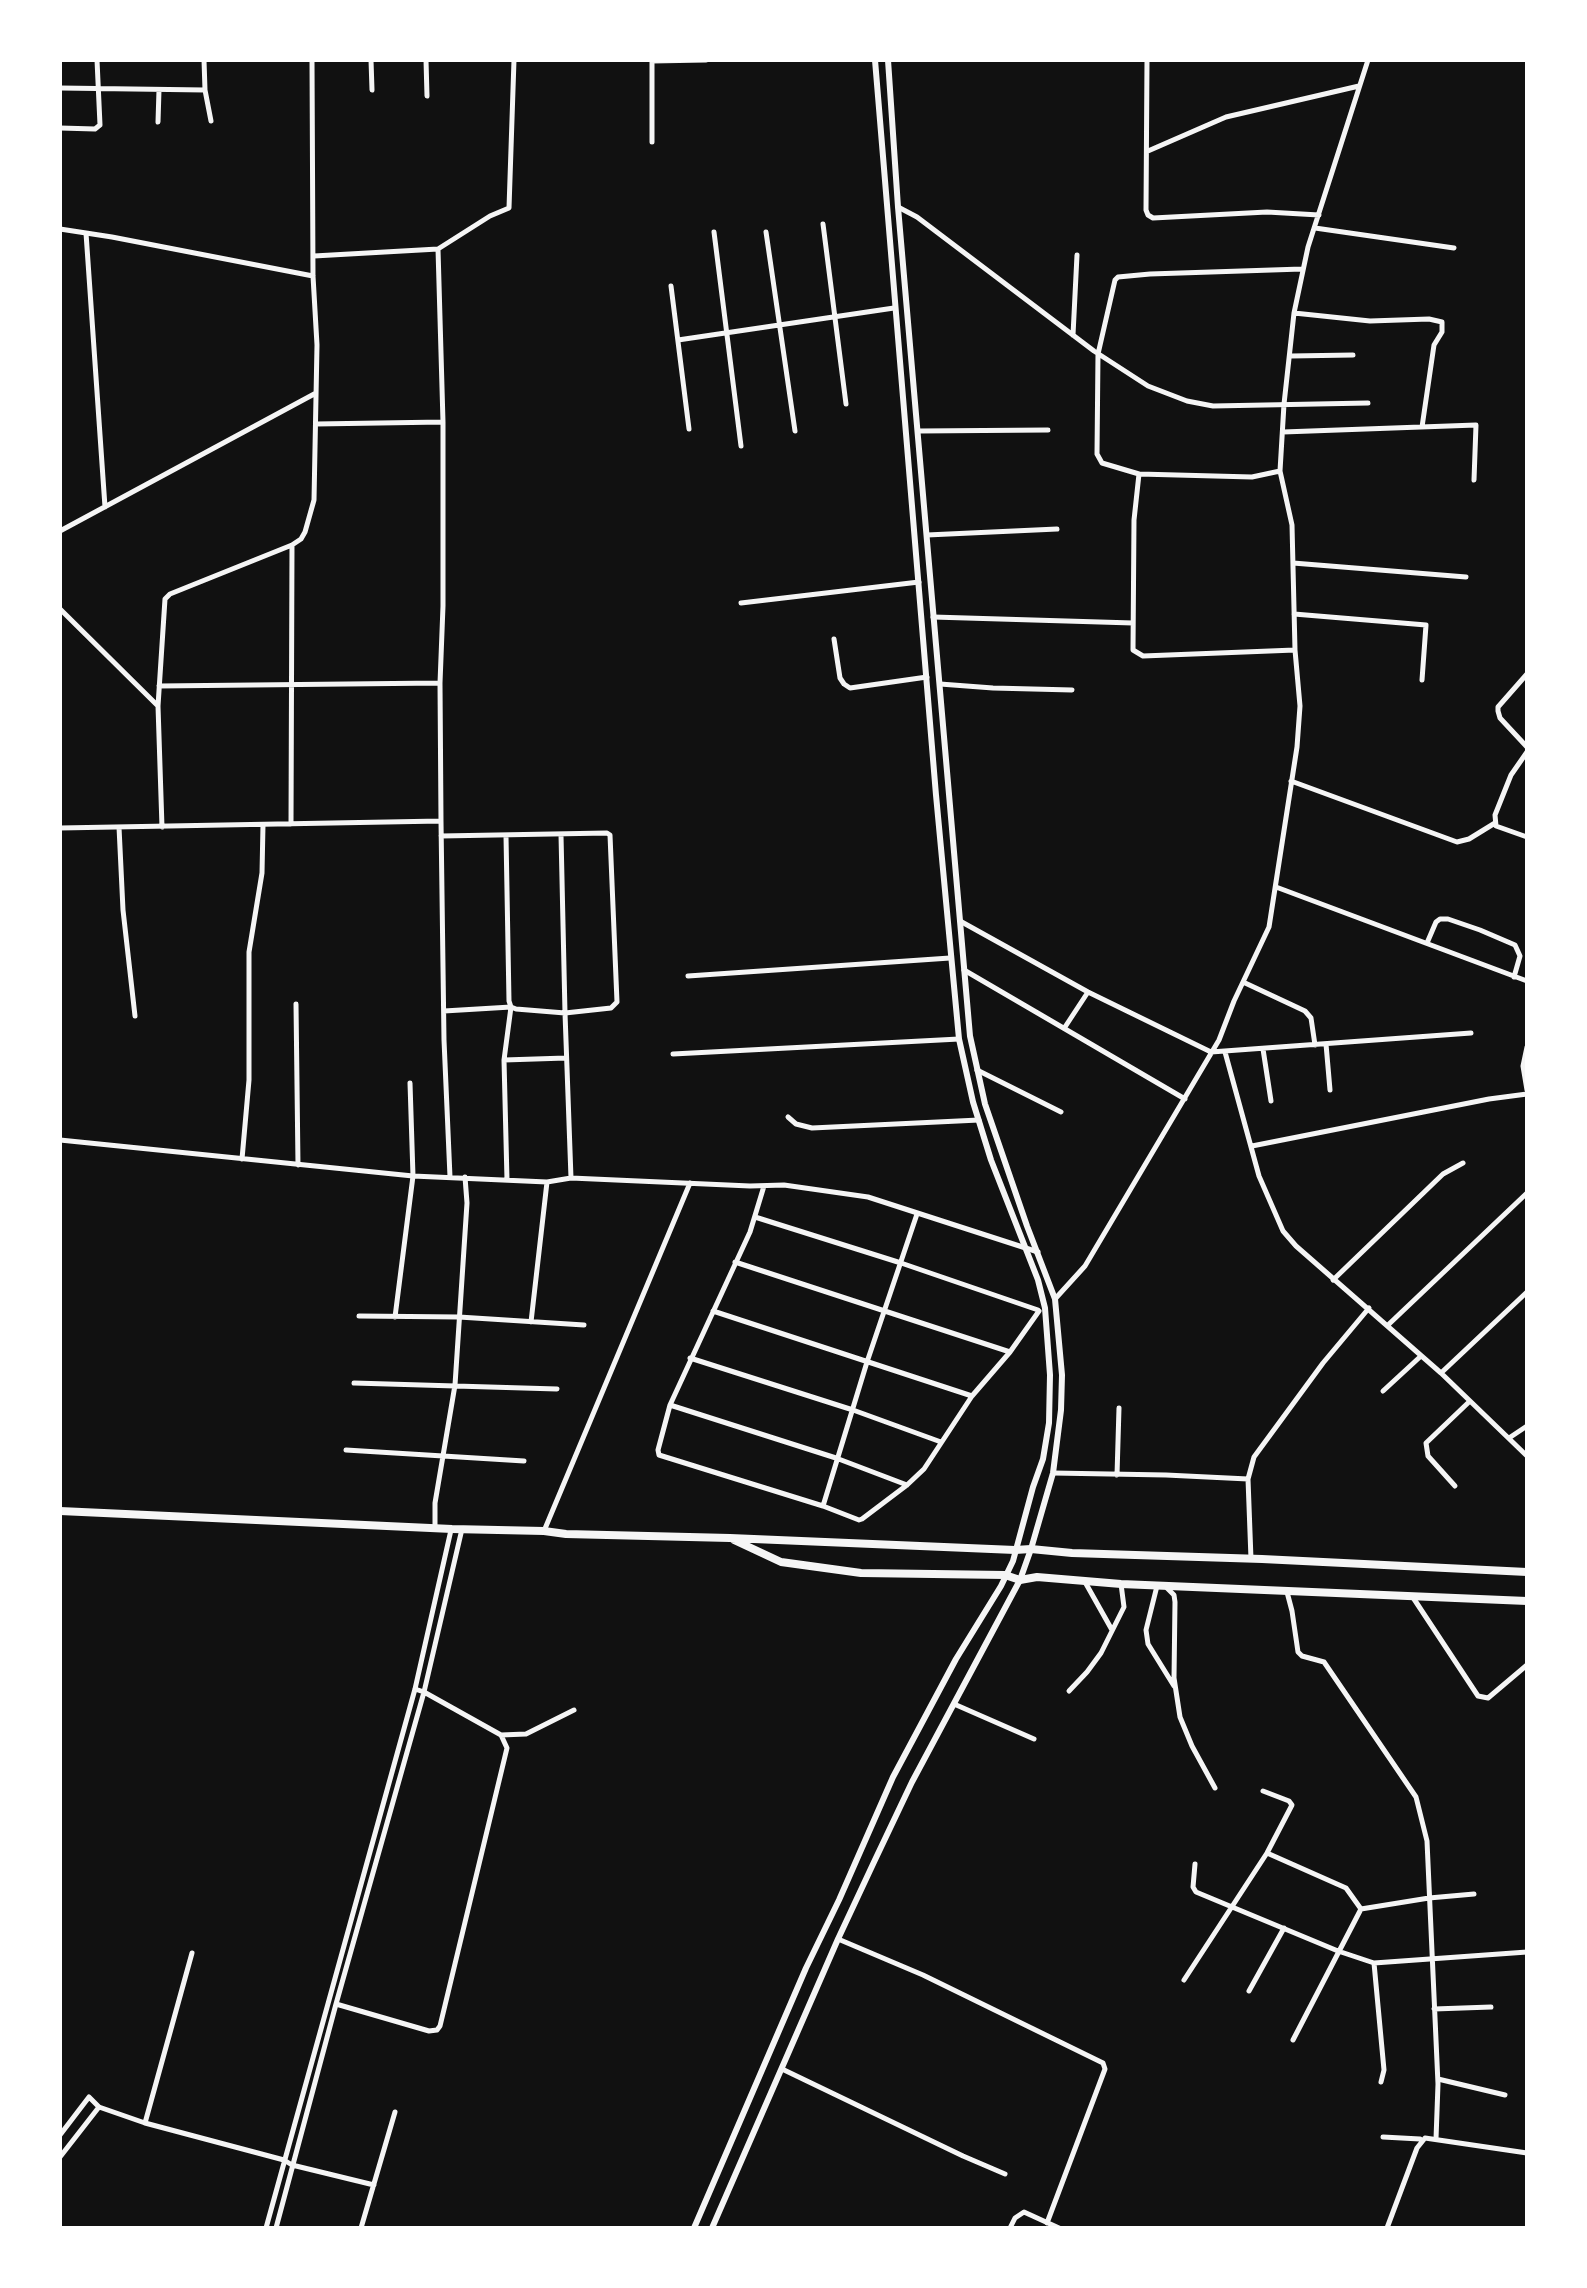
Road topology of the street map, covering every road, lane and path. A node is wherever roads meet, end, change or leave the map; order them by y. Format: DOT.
graph roads {
  1 [pos="98,60"];
  2 [pos="204,60"];
  3 [pos="312,60"];
  4 [pos="371,60"];
  5 [pos="426,60"];
  6 [pos="514,60"];
  7 [pos="652,60"];
  8 [pos="706,60"];
  9 [pos="875,60"];
  10 [pos="888,60"];
  11 [pos="1147,60"];
  12 [pos="1368,60"];
  13 [pos="1359,86"];
  14 [pos="60,88"];
  15 [pos="99,90"];
  16 [pos="158,90"];
  17 [pos="205,90"];
  18 [pos="372,90"];
  19 [pos="427,96"];
  20 [pos="210,120"];
  21 [pos="158,122"];
  22 [pos="892,125"];
  23 [pos="879,126"];
  24 [pos="60,128"];
  25 [pos="652,142"];
  26 [pos="1147,152"];
  27 [pos="898,208"];
  28 [pos="1319,215"];
  29 [pos="823,224"];
  30 [pos="1315,228"];
  31 [pos="60,230"];
  32 [pos="714,232"];
  33 [pos="766,232"];
  34 [pos="86,233"];
  35 [pos="1454,248"];
  36 [pos="438,249"];
  37 [pos="1077,255"];
  38 [pos="314,256"];
  39 [pos="1302,269"];
  40 [pos="314,276"];
  41 [pos="671,286"];
  42 [pos="894,308"];
  43 [pos="1294,313"];
  44 [pos="835,316"];
  45 [pos="780,325"];
  46 [pos="727,333"];
  47 [pos="1073,335"];
  48 [pos="678,340"];
  49 [pos="1098,354"];
  50 [pos="1353,355"];
  51 [pos="1291,356"];
  52 [pos="316,392"];
  53 [pos="1368,403"];
  54 [pos="846,404"];
  55 [pos="1284,404"];
  56 [pos="916,411"];
  57 [pos="904,413"];
  58 [pos="443,422"];
  59 [pos="316,424"];
  60 [pos="1422,427"];
  61 [pos="689,429"];
  62 [pos="919,430"];
  63 [pos="1048,430"];
  64 [pos="795,431"];
  65 [pos="1283,432"];
  66 [pos="741,446"];
  67 [pos="1280,471"];
  68 [pos="1139,474"];
  69 [pos="1474,480"];
  70 [pos="106,506"];
  71 [pos="1057,529"];
  72 [pos="60,531"];
  73 [pos="927,535"];
  74 [pos="292,545"];
  75 [pos="1294,562"];
  76 [pos="1466,577"];
  77 [pos="919,582"];
  78 [pos="741,603"];
  79 [pos="60,610"];
  80 [pos="1294,614"];
  81 [pos="934,616"];
  82 [pos="1133,622"];
  83 [pos="834,639"];
  84 [pos="1295,650"];
  85 [pos="1527,674"];
  86 [pos="927,678"];
  87 [pos="1422,680"];
  88 [pos="440,683"];
  89 [pos="292,684"];
  90 [pos="940,684"];
  91 [pos="160,686"];
  92 [pos="1072,690"];
  93 [pos="158,706"];
  94 [pos="1527,749"];
  95 [pos="1291,780"];
  96 [pos="948,794"];
  97 [pos="936,795"];
  98 [pos="441,821"];
  99 [pos="291,824"];
  100 [pos="1495,824"];
  101 [pos="263,825"];
  102 [pos="118,827"];
  103 [pos="162,827"];
  104 [pos="60,828"];
  105 [pos="506,835"];
  106 [pos="442,836"];
  107 [pos="561,836"];
  108 [pos="1527,837"];
  109 [pos="1276,887"];
  110 [pos="960,921"];
  111 [pos="1427,943"];
  112 [pos="950,958"];
  113 [pos="964,970"];
  114 [pos="688,976"];
  115 [pos="1514,976"];
  116 [pos="1527,981"];
  117 [pos="1243,982"];
  118 [pos="1088,992"];
  119 [pos="296,1004"];
  120 [pos="511,1007"];
  121 [pos="444,1011"];
  122 [pos="565,1012"];
  123 [pos="136,1016"];
  124 [pos="1065,1028"];
  125 [pos="1471,1033"];
  126 [pos="959,1039"];
  127 [pos="1326,1044"];
  128 [pos="1316,1045"];
  129 [pos="1527,1046"];
  130 [pos="1263,1049"];
  131 [pos="1211,1052"];
  132 [pos="1225,1052"];
  133 [pos="673,1054"];
  134 [pos="567,1058"];
  135 [pos="504,1060"];
  136 [pos="977,1070"];
  137 [pos="410,1083"];
  138 [pos="1330,1090"];
  139 [pos="1527,1092"];
  140 [pos="1184,1099"];
  141 [pos="1271,1100"];
  142 [pos="1061,1112"];
  143 [pos="788,1117"];
  144 [pos="979,1120"];
  145 [pos="60,1140"];
  146 [pos="1252,1146"];
  147 [pos="242,1160"];
  148 [pos="1463,1164"];
  149 [pos="298,1165"];
  150 [pos="412,1176"];
  151 [pos="450,1177"];
  152 [pos="465,1177"];
  153 [pos="571,1178"];
  154 [pos="506,1180"];
  155 [pos="546,1182"];
  156 [pos="690,1183"];
  157 [pos="764,1186"];
  158 [pos="1527,1192"];
  159 [pos="918,1212"];
  160 [pos="755,1217"];
  161 [pos="1026,1249"];
  162 [pos="1038,1252"];
  163 [pos="735,1262"];
  164 [pos="901,1263"];
  165 [pos="1333,1280"];
  166 [pos="1527,1292"];
  167 [pos="1055,1299"];
  168 [pos="1369,1308"];
  169 [pos="1042,1309"];
  170 [pos="713,1311"];
  171 [pos="884,1312"];
  172 [pos="359,1316"];
  173 [pos="395,1316"];
  174 [pos="459,1316"];
  175 [pos="531,1322"];
  176 [pos="584,1326"];
  177 [pos="1388,1326"];
  178 [pos="1010,1352"];
  179 [pos="1422,1356"];
  180 [pos="690,1358"];
  181 [pos="866,1362"];
  182 [pos="1441,1373"];
  183 [pos="354,1383"];
  184 [pos="455,1385"];
  185 [pos="557,1389"];
  186 [pos="1383,1392"];
  187 [pos="972,1396"];
  188 [pos="1470,1401"];
  189 [pos="670,1405"];
  190 [pos="1119,1408"];
  191 [pos="853,1410"];
  192 [pos="1527,1426"];
  193 [pos="1509,1438"];
  194 [pos="942,1442"];
  195 [pos="346,1450"];
  196 [pos="444,1454"];
  197 [pos="1527,1456"];
  198 [pos="836,1458"];
  199 [pos="524,1461"];
  200 [pos="1053,1473"];
  201 [pos="1116,1475"];
  202 [pos="1248,1479"];
  203 [pos="907,1485"];
  204 [pos="1454,1486"];
  205 [pos="823,1506"];
  206 [pos="60,1511"];
  207 [pos="435,1527"];
  208 [pos="456,1529"];
  209 [pos="544,1531"];
  210 [pos="730,1538"];
  211 [pos="783,1540"];
  212 [pos="1031,1549"];
  213 [pos="1015,1550"];
  214 [pos="1251,1559"];
  215 [pos="781,1562"];
  216 [pos="1527,1572"];
  217 [pos="1006,1575"];
  218 [pos="1020,1580"];
  219 [pos="1085,1582"];
  220 [pos="1121,1584"];
  221 [pos="1161,1584"];
  222 [pos="1286,1592"];
  223 [pos="1412,1596"];
  224 [pos="1527,1601"];
  225 [pos="1112,1630"];
  226 [pos="1527,1666"];
  227 [pos="1175,1689"];
  228 [pos="415,1690"];
  229 [pos="1068,1690"];
  230 [pos="424,1692"];
  231 [pos="954,1704"];
  232 [pos="574,1710"];
  233 [pos="501,1735"];
  234 [pos="1034,1739"];
  235 [pos="1215,1788"];
  236 [pos="1263,1791"];
  237 [pos="1267,1852"];
  238 [pos="1196,1864"];
  239 [pos="1474,1894"];
  240 [pos="1429,1898"];
  241 [pos="1231,1907"];
  242 [pos="1361,1909"];
  243 [pos="1284,1928"];
  244 [pos="838,1939"];
  245 [pos="1338,1950"];
  246 [pos="1527,1952"];
  247 [pos="192,1953"];
  248 [pos="1431,1960"];
  249 [pos="1374,1963"];
  250 [pos="1184,1980"];
  251 [pos="1249,1991"];
  252 [pos="336,2004"];
  253 [pos="1491,2007"];
  254 [pos="1434,2010"];
  255 [pos="1293,2040"];
  256 [pos="782,2069"];
  257 [pos="1438,2079"];
  258 [pos="1381,2082"];
  259 [pos="1506,2095"];
  260 [pos="99,2107"];
  261 [pos="395,2112"];
  262 [pos="145,2123"];
  263 [pos="60,2135"];
  264 [pos="1383,2136"];
  265 [pos="1436,2139"];
  266 [pos="1422,2140"];
  267 [pos="1527,2153"];
  268 [pos="60,2158"];
  269 [pos="284,2160"];
  270 [pos="292,2165"];
  271 [pos="1005,2174"];
  272 [pos="374,2184"];
  273 [pos="702,2211"];
  274 [pos="717,2218"];
  275 [pos="1047,2223"];
  276 [pos="266,2228"];
  277 [pos="276,2228"];
  278 [pos="361,2228"];
  279 [pos="694,2228"];
  280 [pos="712,2228"];
  281 [pos="1010,2228"];
  282 [pos="1059,2228"];
  283 [pos="1387,2228"];
  1 -- 15 [label="street"];
  2 -- 17 [label="street"];
  3 -- 38 [label="street"];
  4 -- 18 [label="street"];
  5 -- 19 [label="street"];
  6 -- 36 [label="street"];
  7 -- 8 [label="street"];
  7 -- 25 [label="street"];
  9 -- 23 [label="street"];
  10 -- 22 [label="street"];
  11 -- 26 [label="street"];
  12 -- 13 [label="street"];
  13 -- 26 [label="street"];
  13 -- 28 [label="street"];
  14 -- 15 [label="street"];
  15 -- 16 [label="street"];
  15 -- 24 [label="street"];
  16 -- 17 [label="street"];
  16 -- 21 [label="street"];
  17 -- 20 [label="street"];
  22 -- 23 [label="street"];
  22 -- 27 [label="street"];
  23 -- 42 [label="street"];
  26 -- 28 [label="street"];
  27 -- 47 [label="street"];
  27 -- 56 [label="street"];
  28 -- 30 [label="street"];
  29 -- 44 [label="street"];
  30 -- 35 [label="street"];
  30 -- 39 [label="street"];
  31 -- 34 [label="street"];
  32 -- 46 [label="street"];
  33 -- 45 [label="street"];
  34 -- 40 [label="street"];
  34 -- 70 [label="street"];
  36 -- 38 [label="street"];
  36 -- 58 [label="street"];
  37 -- 47 [label="street"];
  38 -- 40 [label="street"];
  39 -- 43 [label="street"];
  39 -- 49 [label="street"];
  40 -- 52 [label="street"];
  41 -- 48 [label="street"];
  42 -- 44 [label="street"];
  42 -- 57 [label="street"];
  43 -- 51 [label="street"];
  43 -- 60 [label="street"];
  44 -- 45 [label="street"];
  44 -- 54 [label="street"];
  45 -- 46 [label="street"];
  45 -- 64 [label="street"];
  46 -- 48 [label="street"];
  46 -- 66 [label="street"];
  47 -- 49 [label="street"];
  48 -- 61 [label="street"];
  49 -- 55 [label="street"];
  49 -- 68 [label="street"];
  50 -- 51 [label="street"];
  51 -- 55 [label="street"];
  52 -- 59 [label="street"];
  52 -- 70 [label="street"];
  53 -- 55 [label="street"];
  55 -- 65 [label="street"];
  56 -- 57 [label="street"];
  56 -- 62 [label="street"];
  57 -- 77 [label="street"];
  58 -- 59 [label="street"];
  58 -- 88 [label="street"];
  59 -- 74 [label="street"];
  60 -- 65 [label="street"];
  60 -- 69 [label="street"];
  62 -- 63 [label="street"];
  62 -- 73 [label="street"];
  65 -- 67 [label="street"];
  67 -- 68 [label="street"];
  67 -- 75 [label="street"];
  68 -- 82 [label="street"];
  70 -- 72 [label="street"];
  71 -- 73 [label="street"];
  73 -- 81 [label="street"];
  74 -- 89 [label="street"];
  74 -- 91 [label="street"];
  75 -- 76 [label="street"];
  75 -- 80 [label="street"];
  77 -- 78 [label="street"];
  77 -- 86 [label="street"];
  79 -- 93 [label="street"];
  80 -- 84 [label="street"];
  80 -- 87 [label="street"];
  81 -- 82 [label="street"];
  81 -- 90 [label="street"];
  82 -- 84 [label="street"];
  83 -- 86 [label="street"];
  84 -- 95 [label="street"];
  85 -- 94 [label="street"];
  86 -- 97 [label="street"];
  88 -- 89 [label="street"];
  88 -- 98 [label="street"];
  89 -- 91 [label="street"];
  89 -- 99 [label="street"];
  90 -- 92 [label="street"];
  90 -- 96 [label="street"];
  91 -- 93 [label="street"];
  93 -- 103 [label="street"];
  94 -- 100 [label="street"];
  95 -- 100 [label="street"];
  95 -- 109 [label="street"];
  96 -- 97 [label="street"];
  96 -- 110 [label="street"];
  97 -- 112 [label="street"];
  98 -- 99 [label="street"];
  98 -- 106 [label="street"];
  99 -- 101 [label="street"];
  100 -- 108 [label="street"];
  101 -- 103 [label="street"];
  101 -- 147 [label="street"];
  102 -- 103 [label="street"];
  102 -- 104 [label="street"];
  102 -- 123 [label="street"];
  105 -- 106 [label="street"];
  105 -- 107 [label="street"];
  105 -- 120 [label="street"];
  106 -- 121 [label="street"];
  107 -- 122 [label="street"];
  107 -- 122 [label="street"];
  109 -- 111 [label="street"];
  109 -- 117 [label="street"];
  110 -- 113 [label="street"];
  110 -- 118 [label="street"];
  111 -- 115 [label="street"];
  111 -- 115 [label="street"];
  112 -- 114 [label="street"];
  112 -- 126 [label="street"];
  113 -- 124 [label="street"];
  113 -- 136 [label="street"];
  115 -- 116 [label="street"];
  117 -- 128 [label="street"];
  117 -- 131 [label="street"];
  118 -- 124 [label="street"];
  118 -- 131 [label="street"];
  119 -- 149 [label="street"];
  120 -- 121 [label="street"];
  120 -- 122 [label="street"];
  120 -- 135 [label="street"];
  121 -- 151 [label="street"];
  122 -- 134 [label="street"];
  124 -- 140 [label="street"];
  125 -- 127 [label="street"];
  126 -- 133 [label="street"];
  126 -- 144 [label="street"];
  127 -- 128 [label="street"];
  127 -- 138 [label="street"];
  128 -- 130 [label="street"];
  129 -- 139 [label="street"];
  130 -- 132 [label="street"];
  130 -- 141 [label="street"];
  131 -- 132 [label="street"];
  131 -- 140 [label="street"];
  132 -- 146 [label="street"];
  134 -- 135 [label="street"];
  134 -- 153 [label="street"];
  135 -- 154 [label="street"];
  136 -- 142 [label="street"];
  136 -- 162 [label="street"];
  137 -- 150 [label="street"];
  139 -- 146 [label="street"];
  140 -- 167 [label="street"];
  143 -- 144 [label="street"];
  144 -- 161 [label="street"];
  145 -- 147 [label="street"];
  146 -- 165 [label="street"];
  147 -- 149 [label="street"];
  148 -- 165 [label="street"];
  149 -- 150 [label="street"];
  150 -- 151 [label="street"];
  150 -- 173 [label="street"];
  151 -- 152 [label="street"];
  152 -- 154 [label="street"];
  152 -- 174 [label="street"];
  153 -- 155 [label="street"];
  153 -- 156 [label="street"];
  154 -- 155 [label="street"];
  155 -- 175 [label="street"];
  156 -- 157 [label="street"];
  156 -- 209 [label="street"];
  157 -- 159 [label="street"];
  157 -- 160 [label="street"];
  158 -- 177 [label="street"];
  159 -- 161 [label="street"];
  159 -- 164 [label="street"];
  160 -- 163 [label="street"];
  160 -- 164 [label="street"];
  161 -- 162 [label="street"];
  161 -- 169 [label="street"];
  162 -- 167 [label="street"];
  163 -- 170 [label="street"];
  163 -- 171 [label="street"];
  164 -- 169 [label="street"];
  164 -- 171 [label="street"];
  165 -- 168 [label="street"];
  166 -- 182 [label="street"];
  167 -- 200 [label="street"];
  168 -- 177 [label="street"];
  168 -- 202 [label="street"];
  169 -- 178 [label="street"];
  169 -- 213 [label="street"];
  170 -- 180 [label="street"];
  170 -- 181 [label="street"];
  171 -- 178 [label="street"];
  171 -- 181 [label="street"];
  172 -- 173 [label="street"];
  173 -- 174 [label="street"];
  174 -- 175 [label="street"];
  174 -- 184 [label="street"];
  175 -- 176 [label="street"];
  177 -- 179 [label="street"];
  178 -- 187 [label="street"];
  179 -- 182 [label="street"];
  179 -- 186 [label="street"];
  180 -- 189 [label="street"];
  180 -- 191 [label="street"];
  181 -- 187 [label="street"];
  181 -- 191 [label="street"];
  182 -- 188 [label="street"];
  183 -- 184 [label="street"];
  184 -- 185 [label="street"];
  184 -- 196 [label="street"];
  187 -- 194 [label="street"];
  188 -- 193 [label="street"];
  188 -- 204 [label="street"];
  189 -- 198 [label="street"];
  189 -- 205 [label="street"];
  190 -- 201 [label="street"];
  191 -- 194 [label="street"];
  191 -- 198 [label="street"];
  192 -- 193 [label="street"];
  193 -- 197 [label="street"];
  194 -- 203 [label="street"];
  195 -- 196 [label="street"];
  196 -- 199 [label="street"];
  196 -- 207 [label="street"];
  198 -- 203 [label="street"];
  198 -- 205 [label="street"];
  200 -- 201 [label="street"];
  200 -- 212 [label="street"];
  201 -- 202 [label="street"];
  202 -- 214 [label="street"];
  203 -- 205 [label="street"];
  206 -- 207 [label="main road"];
  207 -- 208 [label="main road"];
  208 -- 209 [label="main road"];
  208 -- 228 [label="street"];
  208 -- 230 [label="street"];
  209 -- 210 [label="main road"];
  210 -- 211 [label="main road"];
  210 -- 215 [label="main road"];
  211 -- 213 [label="main road"];
  211 -- 215 [label="main road"];
  212 -- 213 [label="main road"];
  212 -- 214 [label="main road"];
  212 -- 218 [label="street"];
  213 -- 217 [label="street"];
  214 -- 216 [label="main road"];
  215 -- 217 [label="main road"];
  217 -- 218 [label="main road"];
  217 -- 273 [label="street"];
  218 -- 219 [label="main road"];
  218 -- 231 [label="street"];
  219 -- 220 [label="main road"];
  219 -- 225 [label="street"];
  220 -- 221 [label="main road"];
  220 -- 225 [label="street"];
  221 -- 222 [label="main road"];
  221 -- 227 [label="street"];
  221 -- 227 [label="street"];
  222 -- 223 [label="main road"];
  222 -- 240 [label="street"];
  223 -- 224 [label="main road"];
  223 -- 226 [label="street"];
  225 -- 229 [label="street"];
  227 -- 235 [label="street"];
  228 -- 230 [label="street"];
  228 -- 269 [label="street"];
  230 -- 233 [label="street"];
  230 -- 252 [label="street"];
  231 -- 234 [label="street"];
  231 -- 244 [label="street"];
  232 -- 233 [label="street"];
  233 -- 252 [label="street"];
  236 -- 237 [label="street"];
  237 -- 241 [label="street"];
  237 -- 242 [label="street"];
  238 -- 241 [label="street"];
  239 -- 240 [label="street"];
  240 -- 242 [label="street"];
  240 -- 248 [label="street"];
  241 -- 243 [label="street"];
  241 -- 250 [label="street"];
  242 -- 245 [label="street"];
  243 -- 245 [label="street"];
  243 -- 251 [label="street"];
  244 -- 256 [label="street"];
  244 -- 275 [label="street"];
  245 -- 249 [label="street"];
  245 -- 255 [label="street"];
  246 -- 248 [label="street"];
  247 -- 262 [label="street"];
  248 -- 249 [label="street"];
  248 -- 254 [label="street"];
  249 -- 258 [label="street"];
  252 -- 270 [label="street"];
  253 -- 254 [label="street"];
  254 -- 257 [label="street"];
  256 -- 271 [label="street"];
  256 -- 274 [label="street"];
  257 -- 259 [label="street"];
  257 -- 265 [label="street"];
  260 -- 262 [label="street"];
  260 -- 263 [label="street"];
  260 -- 268 [label="street"];
  261 -- 272 [label="street"];
  262 -- 269 [label="street"];
  264 -- 266 [label="street"];
  265 -- 266 [label="street"];
  265 -- 267 [label="street"];
  266 -- 283 [label="street"];
  269 -- 270 [label="street"];
  269 -- 276 [label="street"];
  270 -- 272 [label="street"];
  270 -- 277 [label="street"];
  272 -- 278 [label="street"];
  273 -- 274 [label="street"];
  273 -- 279 [label="street"];
  274 -- 280 [label="street"];
  275 -- 281 [label="street"];
  275 -- 282 [label="street"];
}
